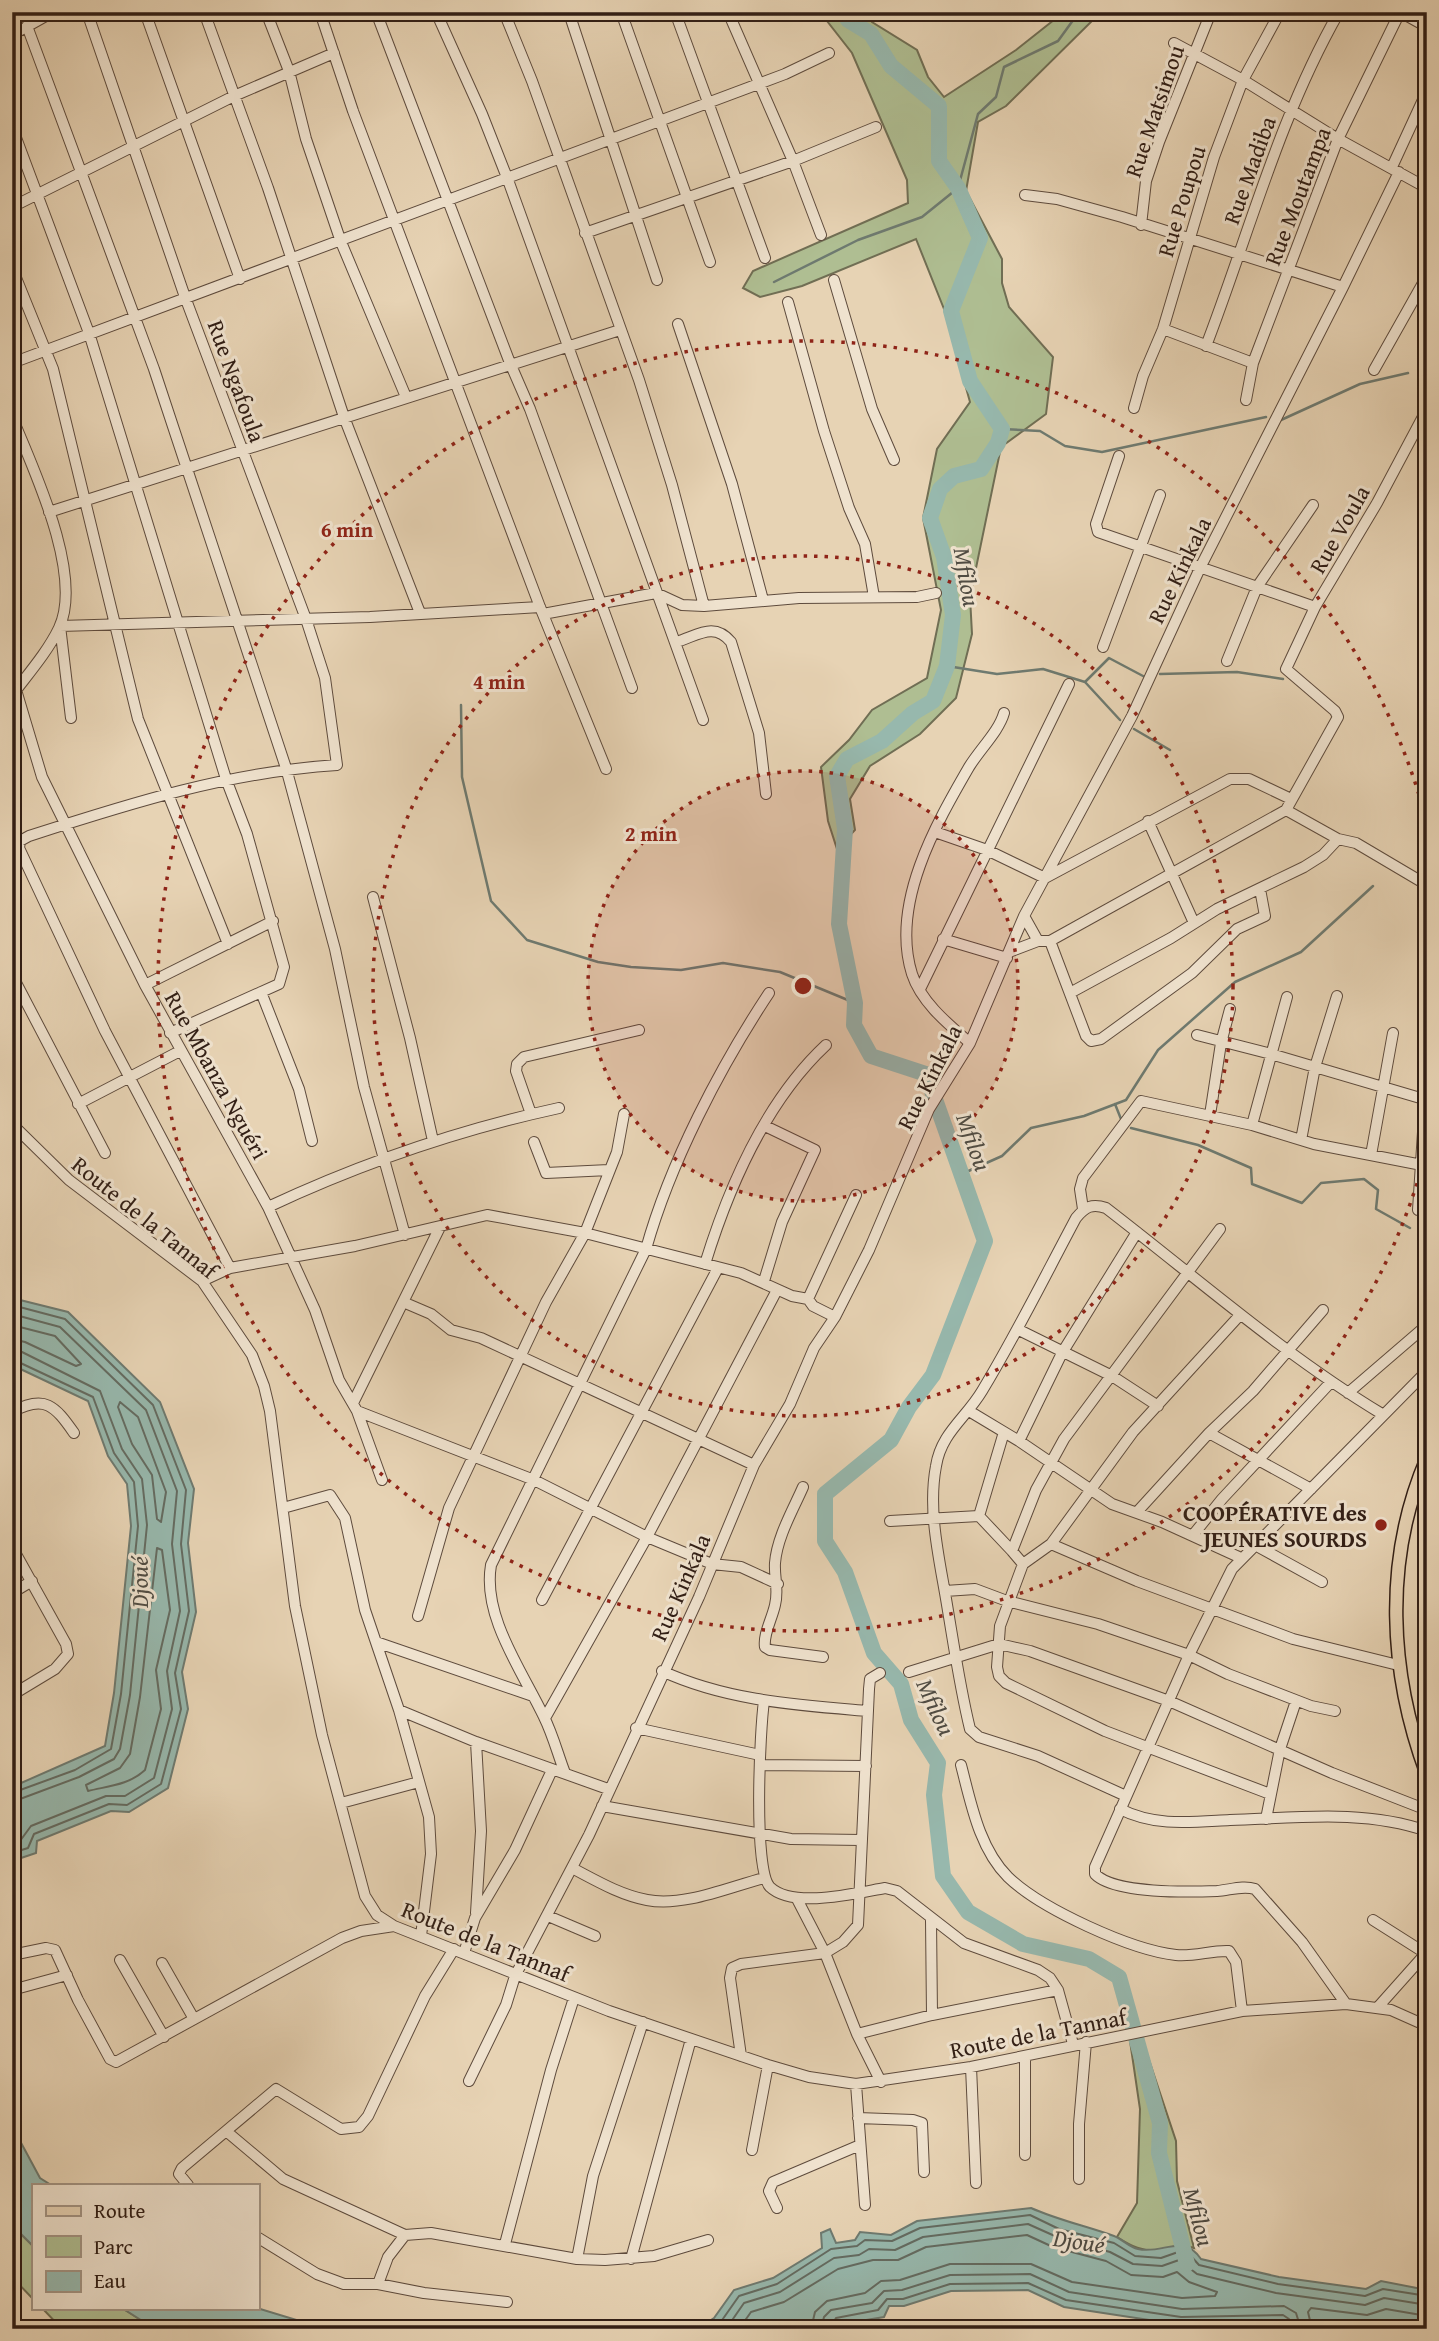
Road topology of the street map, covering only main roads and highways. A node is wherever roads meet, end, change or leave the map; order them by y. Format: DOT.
graph roads {
  1 [pos="1427,1458"];
  2 [pos="1427,1774"];
  1 -- 2 [label="main road"];
}
